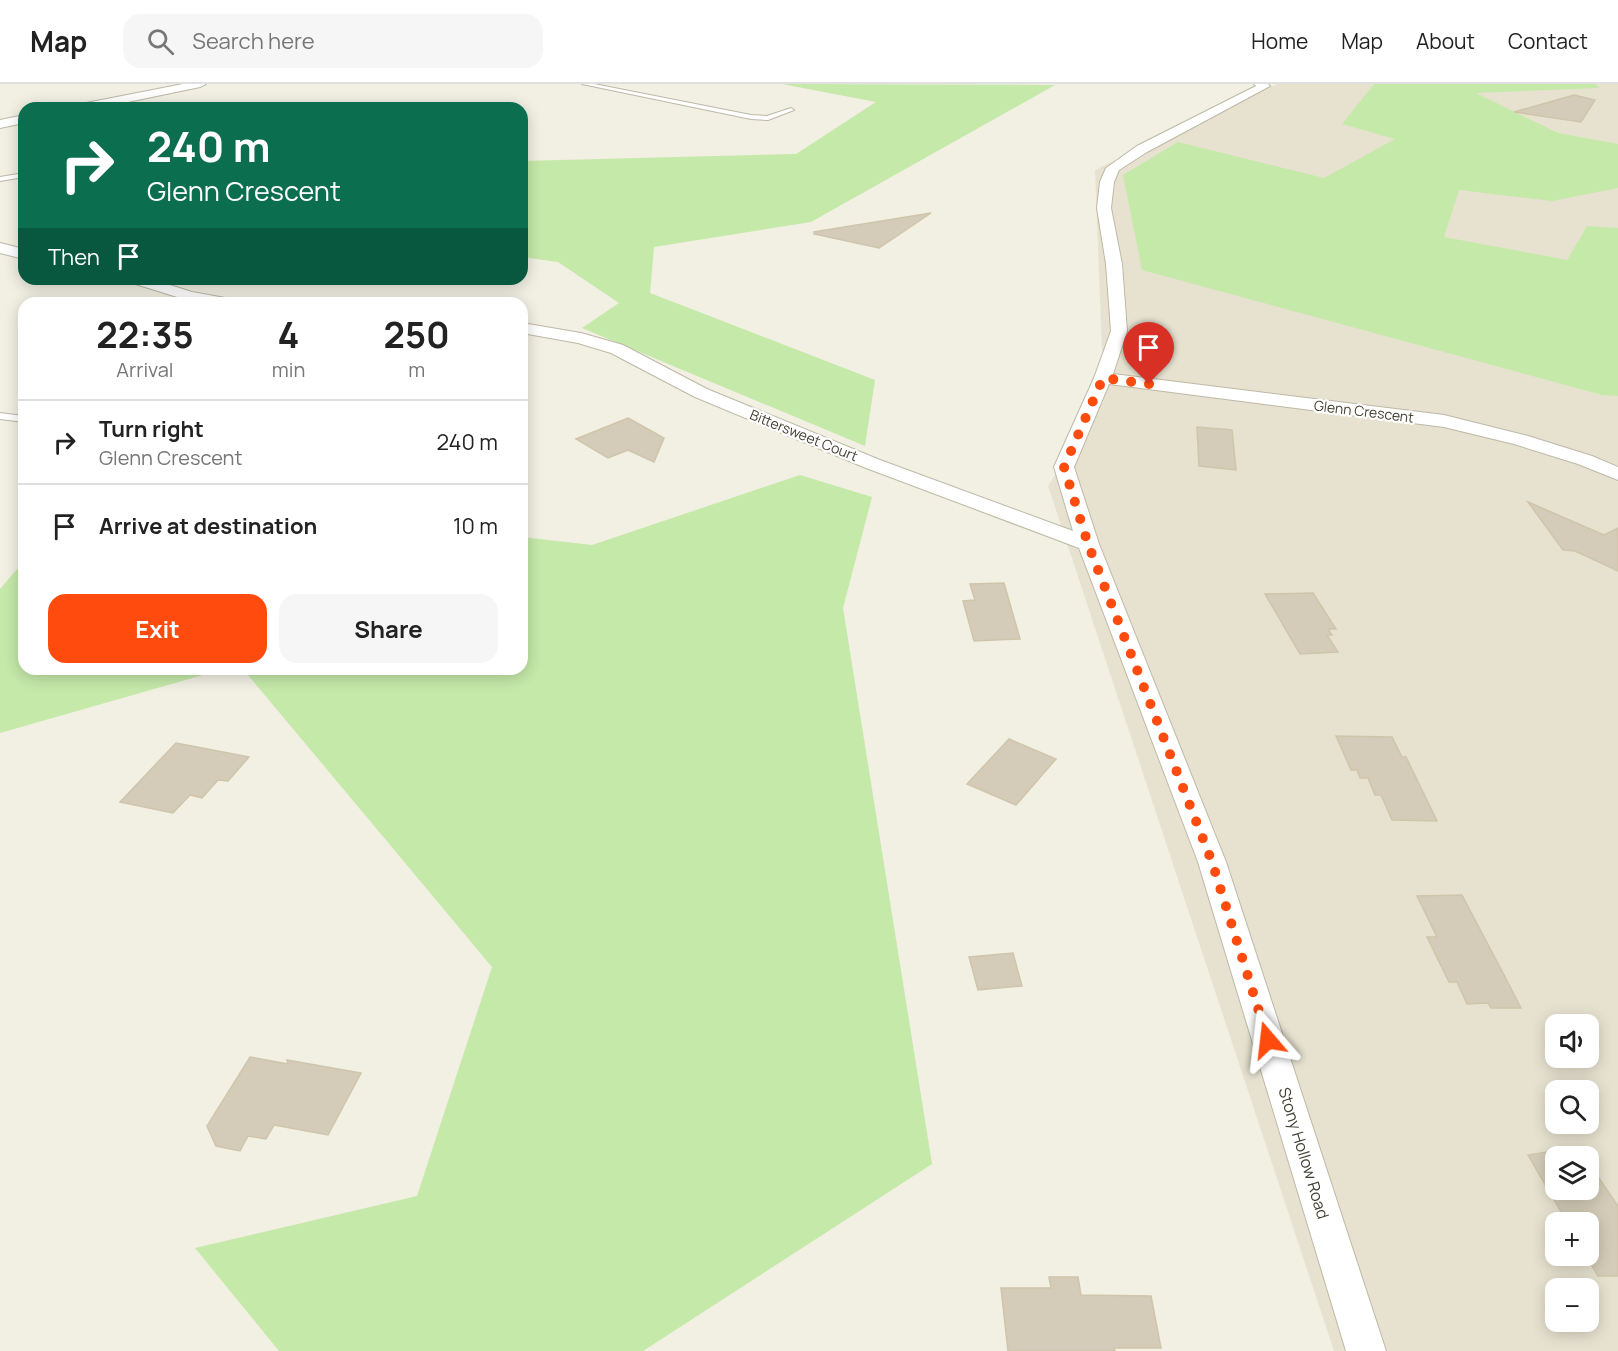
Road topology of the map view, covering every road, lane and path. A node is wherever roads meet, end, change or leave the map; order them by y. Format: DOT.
graph roads {
  1 [pos="585,84"];
  2 [pos="192,85"];
  3 [pos="1264,85"];
  4 [pos="110,102"];
  5 [pos="791,110"];
  6 [pos="18,120"];
  7 [pos="0,124"];
  8 [pos="18,176"];
  9 [pos="0,179"];
  10 [pos="0,248"];
  11 [pos="18,252"];
  12 [pos="154,285"];
  13 [pos="196,297"];
  14 [pos="528,329"];
  15 [pos="1103,378"];
  16 [pos="0,416"];
  17 [pos="18,418"];
  18 [pos="1618,474"];
  19 [pos="1088,544"];
  20 [pos="1366,1351"];
  1 -- 5 [label="lane"];
  2 -- 4 [label="street"];
  3 -- 15 [label="street, Stony Hollow Road"];
  6 -- 7 [label="street"];
  8 -- 9 [label="lane"];
  10 -- 11 [label="street"];
  12 -- 13 [label="street"];
  14 -- 19 [label="street, Bittersweet Court"];
  15 -- 18 [label="street, Glenn Crescent"];
  15 -- 19 [label="street, Stony Hollow Road"];
  16 -- 17 [label="lane"];
  19 -- 20 [label="street, Stony Hollow Road"];
}
